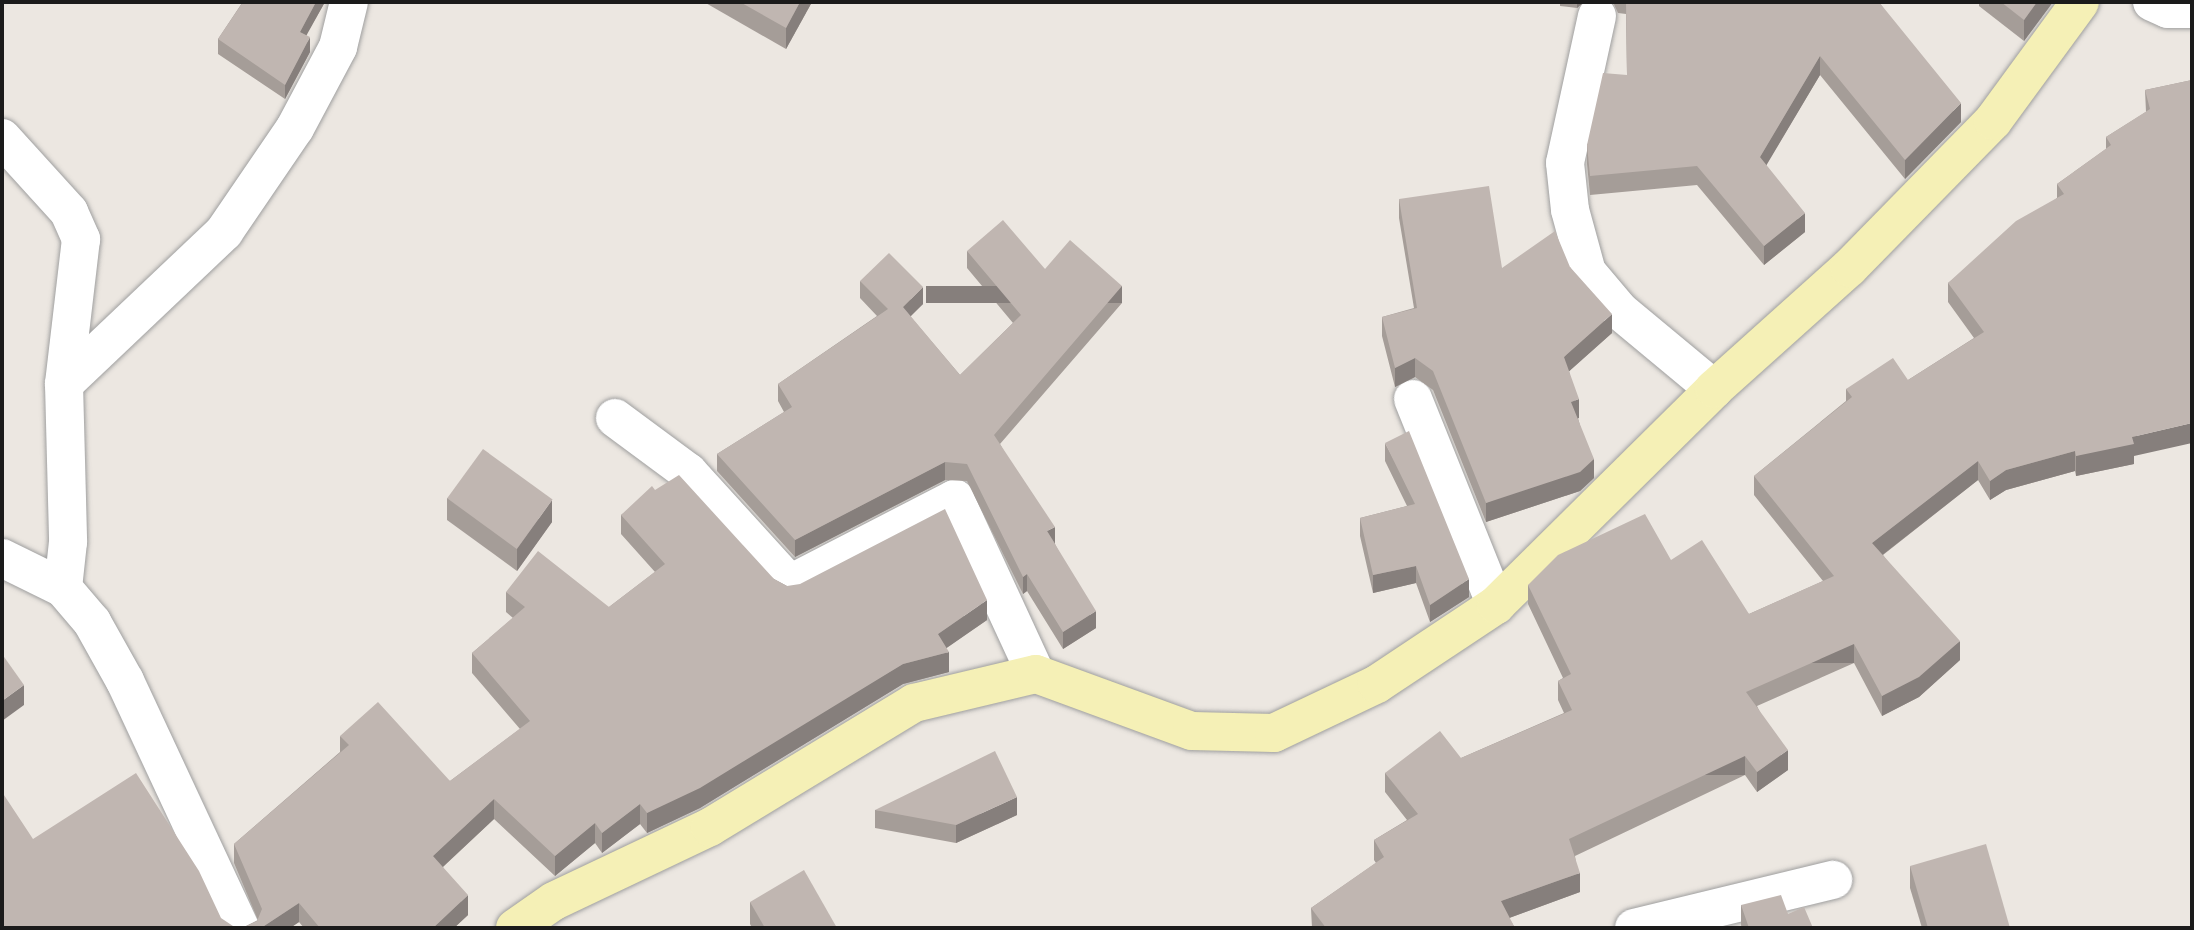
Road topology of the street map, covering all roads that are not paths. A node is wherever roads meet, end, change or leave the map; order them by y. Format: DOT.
graph roads {
  1 [pos="349,2"];
  2 [pos="2080,2"];
  3 [pos="2152,2"];
  4 [pos="2192,9"];
  5 [pos="1597,16"];
  6 [pos="2,138"];
  7 [pos="64,384"];
  8 [pos="1714,389"];
  9 [pos="1413,399"];
  10 [pos="615,418"];
  11 [pos="2,558"];
  12 [pos="64,588"];
  13 [pos="1496,605"];
  14 [pos="1036,674"];
  15 [pos="1833,880"];
  16 [pos="240,928"];
  17 [pos="515,928"];
  18 [pos="1634,928"];
  1 -- 7 [label="street"];
  2 -- 8 [label="street"];
  3 -- 4 [label="street"];
  5 -- 8 [label="street"];
  6 -- 7 [label="street"];
  7 -- 12 [label="street"];
  8 -- 13 [label="street"];
  9 -- 13 [label="street"];
  10 -- 14 [label="street"];
  11 -- 12 [label="street"];
  12 -- 16 [label="street"];
  13 -- 14 [label="street"];
  14 -- 17 [label="street"];
  15 -- 18 [label="street"];
}
